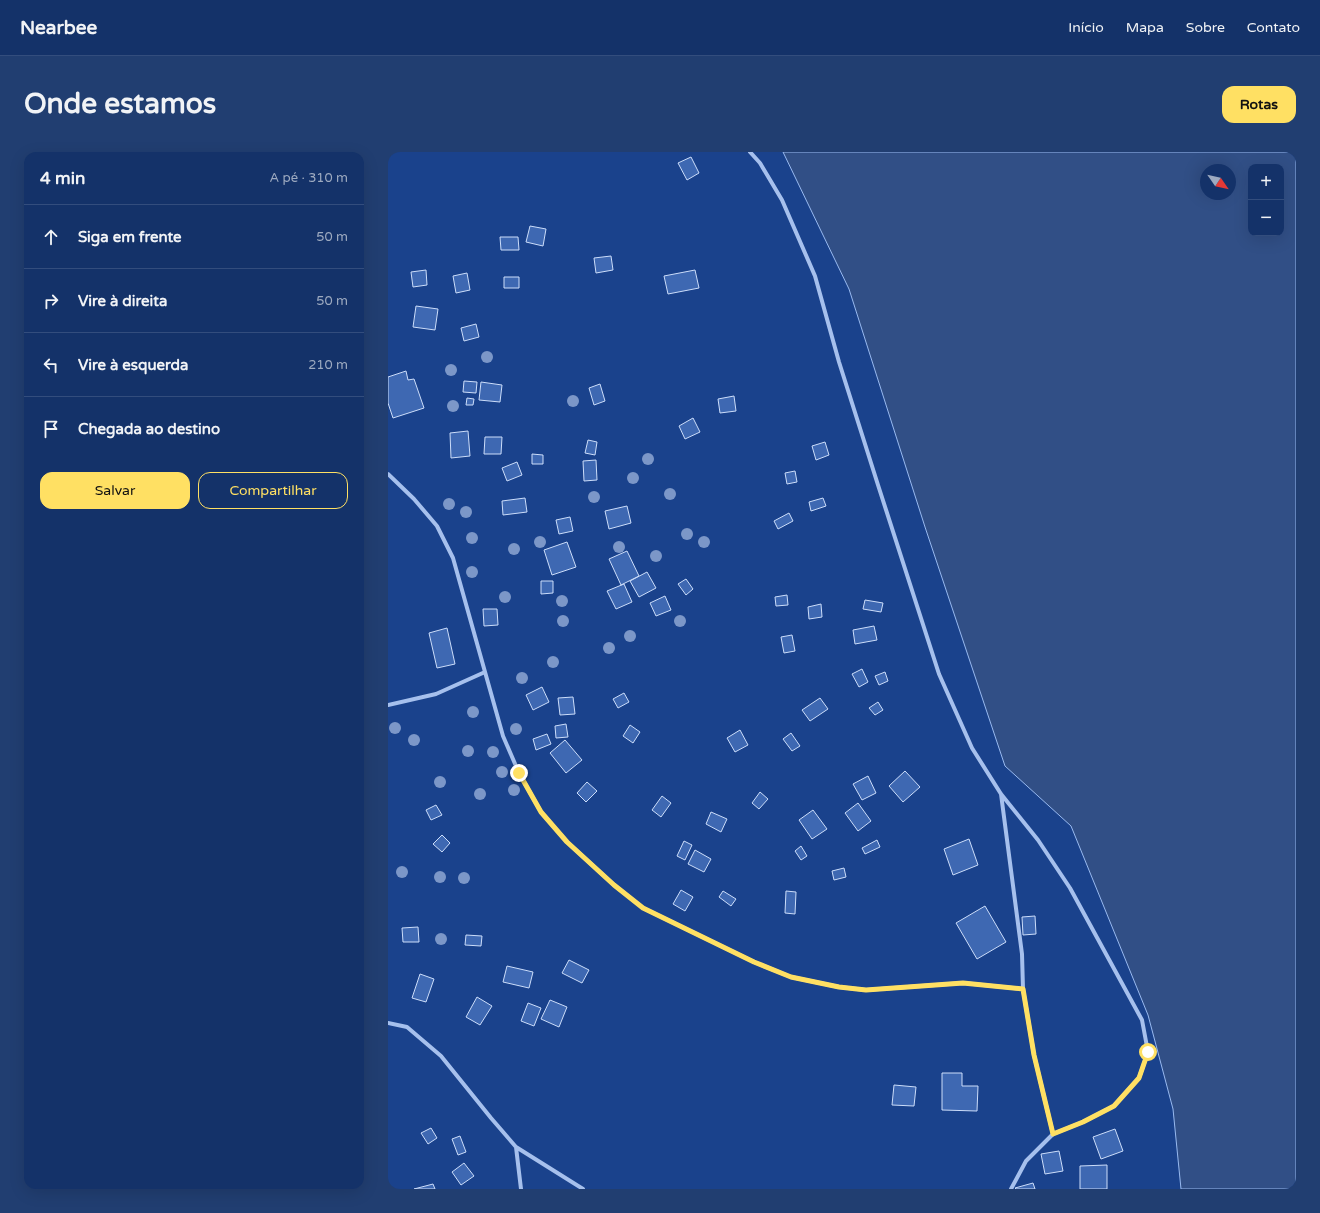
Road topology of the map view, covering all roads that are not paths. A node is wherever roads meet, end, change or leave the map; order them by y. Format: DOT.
graph roads {
  1 [pos="750,152"];
  2 [pos="388,474"];
  3 [pos="485,672"];
  4 [pos="388,705"];
  5 [pos="1001,794"];
  6 [pos="1023,989"];
  7 [pos="388,1023"];
  8 [pos="1053,1134"];
  9 [pos="516,1147"];
  10 [pos="521,1189"];
  11 [pos="583,1189"];
  12 [pos="1011,1189"];
  1 -- 5 [label="street"];
  2 -- 3 [label="street"];
  3 -- 4 [label="street"];
  3 -- 6 [label="street"];
  5 -- 6 [label="street"];
  5 -- 8 [label="street"];
  6 -- 8 [label="street"];
  7 -- 9 [label="street"];
  8 -- 12 [label="street"];
  9 -- 10 [label="street"];
  9 -- 11 [label="street"];
}
